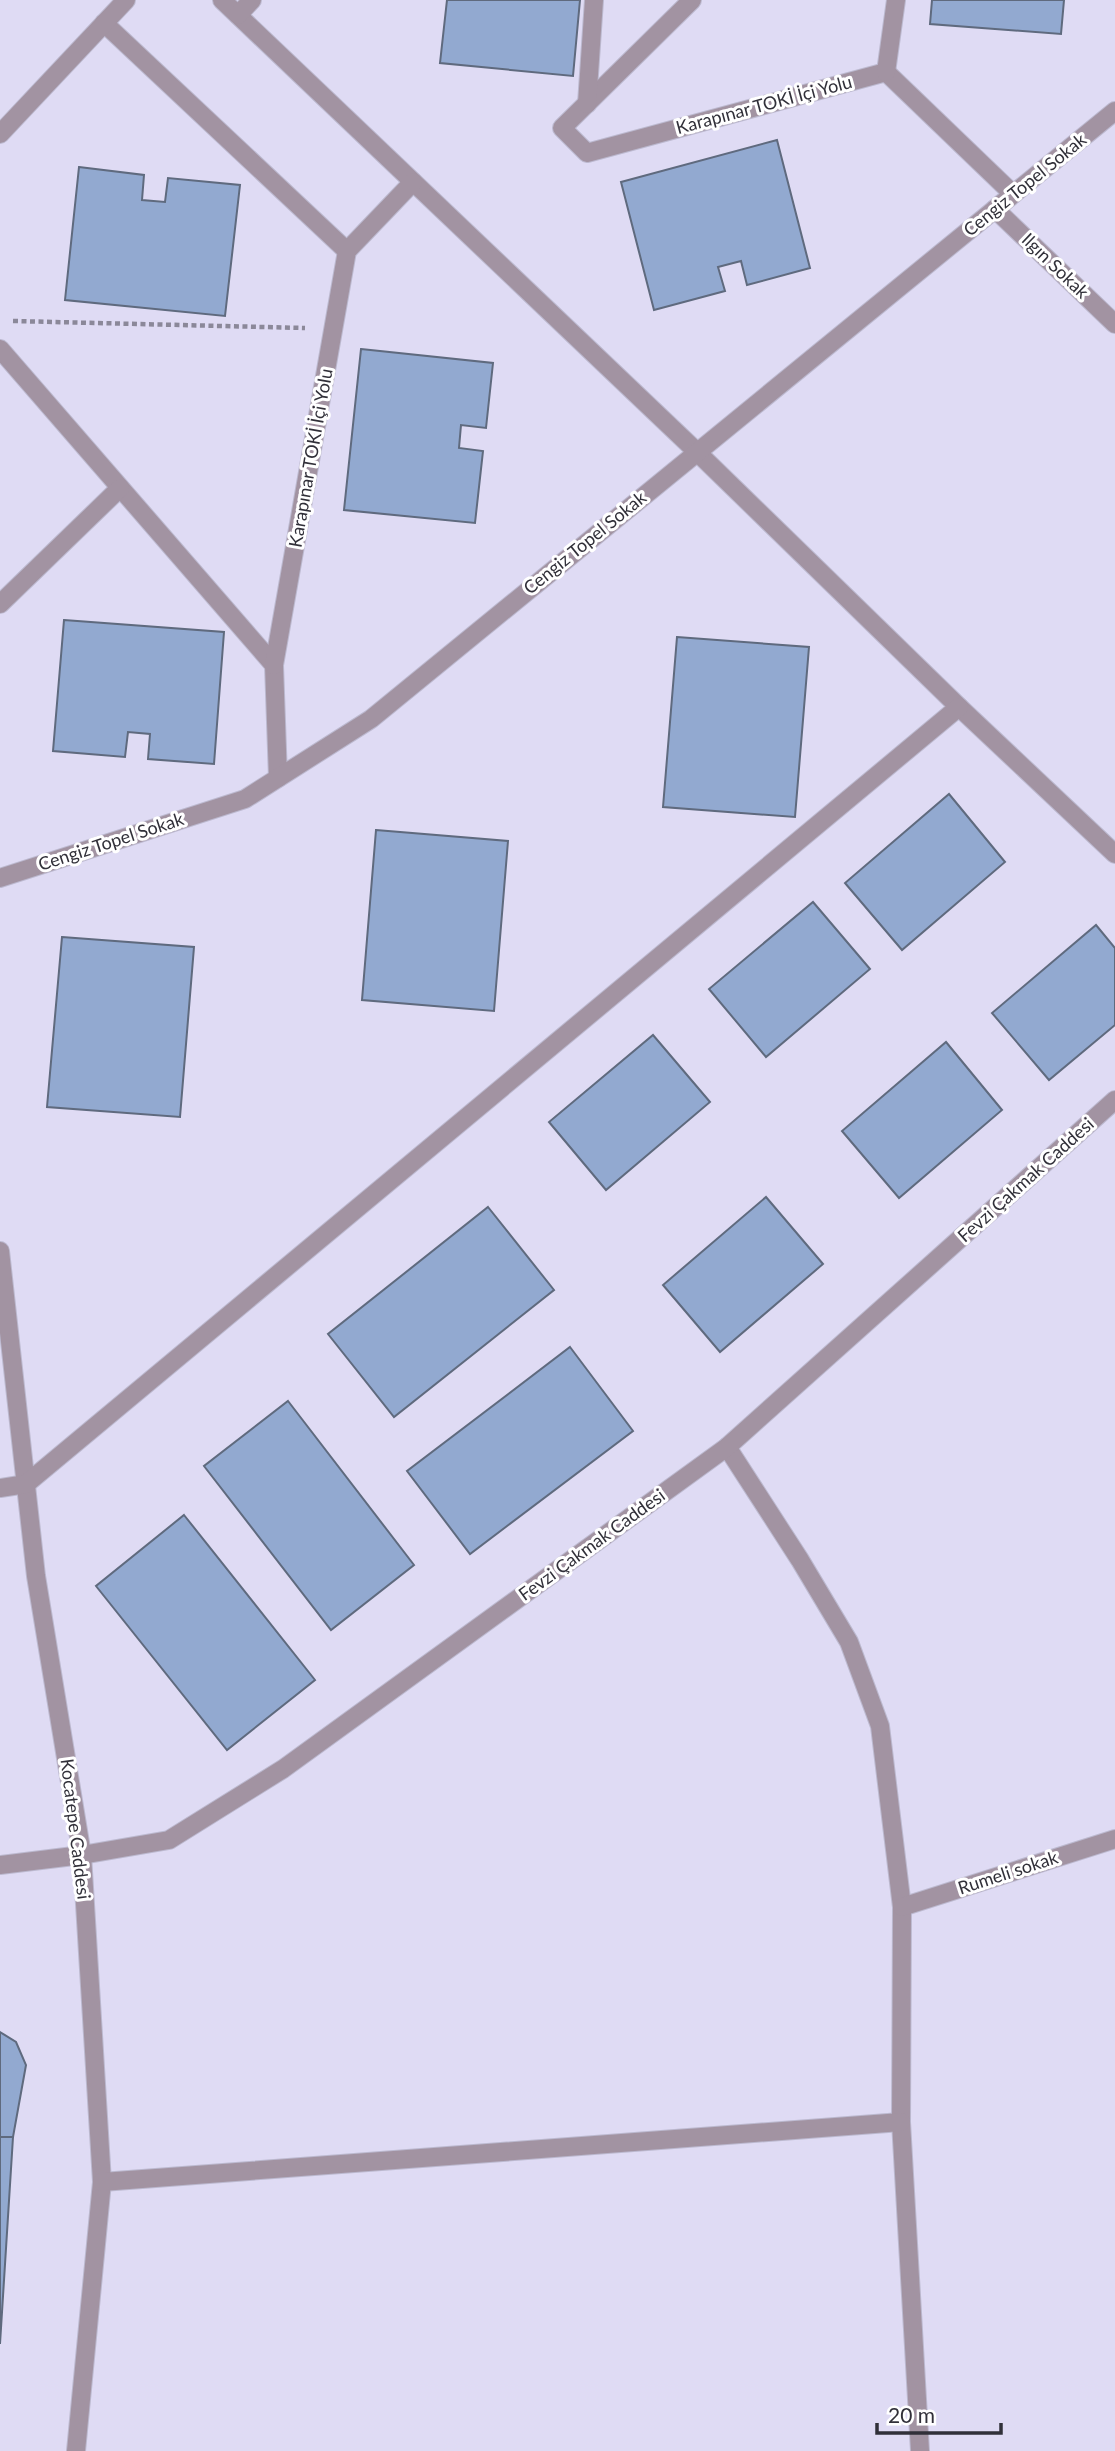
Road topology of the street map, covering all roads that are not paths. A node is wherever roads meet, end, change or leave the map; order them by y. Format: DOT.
graph roads {
  1 [pos="126,0"];
  2 [pos="222,0"];
  3 [pos="252,0"];
  4 [pos="594,0"];
  5 [pos="692,0"];
  6 [pos="896,0"];
  7 [pos="237,15"];
  8 [pos="104,23"];
  9 [pos="886,72"];
  10 [pos="587,104"];
  11 [pos="1115,111"];
  12 [pos="0,134"];
  13 [pos="413,182"];
  14 [pos="1013,194"];
  15 [pos="995,209"];
  16 [pos="347,251"];
  17 [pos="1115,324"];
  18 [pos="0,349"];
  19 [pos="696,451"];
  20 [pos="120,488"];
  21 [pos="0,604"];
  22 [pos="274,665"];
  23 [pos="959,707"];
  24 [pos="278,778"];
  25 [pos="1115,854"];
  26 [pos="0,878"];
  27 [pos="1115,1100"];
  28 [pos="0,1251"];
  29 [pos="727,1447"];
  30 [pos="26,1484"];
  31 [pos="0,1488"];
  32 [pos="1115,1839"];
  33 [pos="82,1855"];
  34 [pos="0,1865"];
  35 [pos="902,1907"];
  36 [pos="901,2122"];
  37 [pos="102,2182"];
  38 [pos="76,2451"];
  39 [pos="920,2451"];
  1 -- 8 [label="street"];
  2 -- 7 [label="street"];
  3 -- 7 [label="street"];
  4 -- 10 [label="street"];
  5 -- 10 [label="street, Karapınar TOKİ İçi Yolu"];
  6 -- 9 [label="street"];
  7 -- 13 [label="street"];
  8 -- 12 [label="street"];
  8 -- 16 [label="street"];
  9 -- 10 [label="street, Karapınar TOKİ İçi Yolu"];
  9 -- 14 [label="street"];
  11 -- 14 [label="street, Cengiz Topel Sokak"];
  13 -- 16 [label="street"];
  13 -- 19 [label="street"];
  14 -- 15 [label="street, Cengiz Topel Sokak"];
  15 -- 17 [label="street, Ilgın Sokak"];
  15 -- 19 [label="street, Cengiz Topel Sokak"];
  16 -- 22 [label="street, Karapınar TOKİ İçi Yolu"];
  18 -- 20 [label="street"];
  19 -- 23 [label="street"];
  19 -- 24 [label="street, Cengiz Topel Sokak"];
  20 -- 21 [label="street"];
  20 -- 22 [label="street"];
  22 -- 24 [label="street, Karapınar TOKİ İçi Yolu"];
  23 -- 25 [label="street"];
  23 -- 30 [label="street"];
  24 -- 26 [label="street, Cengiz Topel Sokak"];
  27 -- 29 [label="street, Fevzi Çakmak Caddesi"];
  28 -- 30 [label="street, Kocatepe Caddesi"];
  29 -- 33 [label="street, Fevzi Çakmak Caddesi"];
  29 -- 35 [label="street"];
  30 -- 31 [label="street"];
  30 -- 33 [label="street, Kocatepe Caddesi"];
  32 -- 35 [label="street, Rumeli sokak"];
  33 -- 34 [label="street, Fevzi Çakmak Caddesi"];
  33 -- 37 [label="street, Kocatepe Caddesi"];
  35 -- 36 [label="street"];
  36 -- 37 [label="street"];
  36 -- 39 [label="street"];
  37 -- 38 [label="street, Kocatepe Caddesi"];
}
